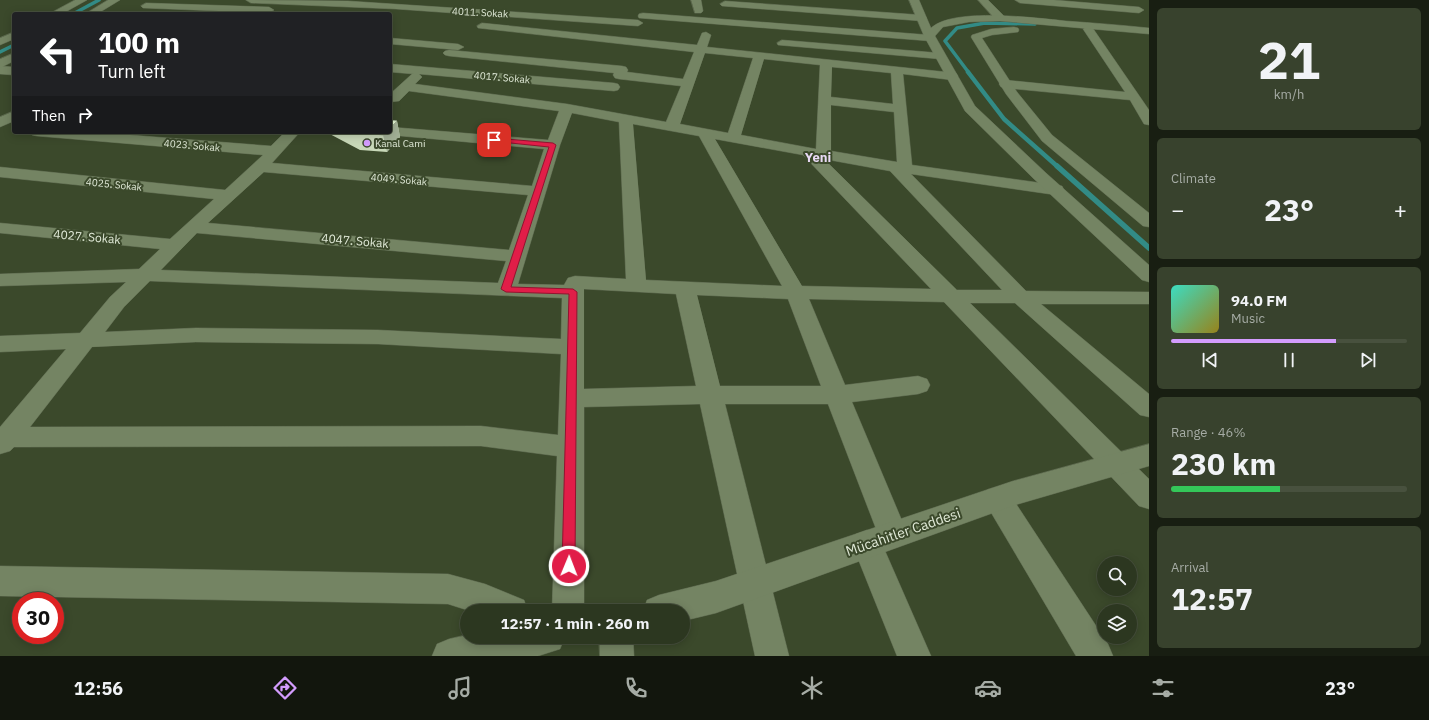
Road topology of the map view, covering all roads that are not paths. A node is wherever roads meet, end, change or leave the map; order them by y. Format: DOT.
graph roads {
  1 [pos="82,0"];
  2 [pos="114,0"];
  3 [pos="251,0"];
  4 [pos="696,0"];
  5 [pos="914,0"];
  6 [pos="983,0"];
  7 [pos="1020,0"];
  8 [pos="306,1"];
  9 [pos="1130,1"];
  10 [pos="504,3"];
  11 [pos="1149,4"];
  12 [pos="146,6"];
  13 [pos="720,10"];
  14 [pos="1139,10"];
  15 [pos="294,11"];
  16 [pos="698,11"];
  17 [pos="58,12"];
  18 [pos="93,12"];
  19 [pos="315,12"];
  20 [pos="497,12"];
  21 [pos="643,12"];
  22 [pos="922,18"];
  23 [pos="1000,18"];
  24 [pos="442,19"];
  25 [pos="1149,19"];
  26 [pos="732,22"];
  27 [pos="1094,28"];
  28 [pos="478,30"];
  29 [pos="1149,31"];
  30 [pos="12,36"];
  31 [pos="929,37"];
  32 [pos="0,42"];
  33 [pos="392,42"];
  34 [pos="630,42"];
  35 [pos="768,42"];
  36 [pos="701,49"];
  37 [pos="446,55"];
  38 [pos="760,55"];
  39 [pos="940,56"];
  40 [pos="12,57"];
  41 [pos="826,62"];
  42 [pos="0,64"];
  43 [pos="624,65"];
  44 [pos="392,68"];
  45 [pos="0,70"];
  46 [pos="897,70"];
  47 [pos="12,71"];
  48 [pos="424,71"];
  49 [pos="952,76"];
  50 [pos="688,83"];
  51 [pos="1005,84"];
  52 [pos="406,87"];
  53 [pos="1134,97"];
  54 [pos="392,98"];
  55 [pos="607,100"];
  56 [pos="825,100"];
  57 [pos="12,108"];
  58 [pos="567,108"];
  59 [pos="900,109"];
  60 [pos="626,119"];
  61 [pos="1149,121"];
  62 [pos="0,123"];
  63 [pos="671,128"];
  64 [pos="0,129"];
  65 [pos="12,130"];
  66 [pos="392,131"];
  67 [pos="62,134"];
  68 [pos="291,134"];
  69 [pos="705,134"];
  70 [pos="733,139"];
  71 [pos="553,145"];
  72 [pos="274,151"];
  73 [pos="815,154"];
  74 [pos="260,167"];
  75 [pos="900,168"];
  76 [pos="0,172"];
  77 [pos="1056,190"];
  78 [pos="537,192"];
  79 [pos="227,195"];
  80 [pos="1149,222"];
  81 [pos="193,227"];
  82 [pos="0,228"];
  83 [pos="174,245"];
  84 [pos="517,256"];
  85 [pos="144,275"];
  86 [pos="1149,276"];
  87 [pos="0,280"];
  88 [pos="636,286"];
  89 [pos="685,288"];
  90 [pos="506,289"];
  91 [pos="573,292"];
  92 [pos="796,293"];
  93 [pos="948,296"];
  94 [pos="1020,297"];
  95 [pos="1149,298"];
  96 [pos="86,340"];
  97 [pos="0,344"];
  98 [pos="572,347"];
  99 [pos="918,385"];
  100 [pos="710,395"];
  101 [pos="837,395"];
  102 [pos="571,398"];
  103 [pos="1149,408"];
  104 [pos="2,440"];
  105 [pos="570,447"];
  106 [pos="1149,455"];
  107 [pos="1117,464"];
  108 [pos="1149,497"];
  109 [pos="997,499"];
  110 [pos="880,540"];
  111 [pos="0,581"];
  112 [pos="753,584"];
  113 [pos="495,604"];
  114 [pos="568,604"];
  115 [pos="688,604"];
  116 [pos="512,644"];
  117 [pos="617,644"];
  118 [pos="449,656"];
  119 [pos="618,656"];
  120 [pos="772,656"];
  121 [pos="914,656"];
  122 [pos="1096,656"];
  1 -- 17 [label="street"];
  2 -- 18 [label="street"];
  3 -- 8 [label="street, 4011. Sokak"];
  4 -- 16 [label="street"];
  5 -- 22 [label="street"];
  6 -- 23 [label="street"];
  7 -- 14 [label="street"];
  8 -- 15 [label="street"];
  8 -- 20 [label="street, 4011. Sokak"];
  9 -- 11 [label="street"];
  9 -- 14 [label="street"];
  10 -- 20 [label="street"];
  12 -- 15 [label="street"];
  13 -- 16 [label="street"];
  13 -- 21 [label="street"];
  13 -- 22 [label="street"];
  13 -- 26 [label="street"];
  13 -- 26 [label="street"];
  13 -- 36 [label="street"];
  14 -- 25 [label="street"];
  15 -- 19 [label="street"];
  16 -- 21 [label="street"];
  20 -- 21 [label="street, 4011. Sokak"];
  20 -- 28 [label="street"];
  21 -- 34 [label="street"];
  22 -- 31 [label="street"];
  23 -- 27 [label="street"];
  23 -- 31 [label="street"];
  24 -- 28 [label="street"];
  26 -- 31 [label="street"];
  27 -- 29 [label="street"];
  27 -- 51 [label="street"];
  27 -- 53 [label="street"];
  28 -- 34 [label="street"];
  28 -- 37 [label="street"];
  30 -- 32 [label="street"];
  31 -- 39 [label="street"];
  33 -- 37 [label="street"];
  34 -- 36 [label="street"];
  34 -- 43 [label="street"];
  35 -- 39 [label="street"];
  36 -- 38 [label="street"];
  36 -- 50 [label="street"];
  37 -- 43 [label="street"];
  37 -- 48 [label="street"];
  38 -- 41 [label="street"];
  38 -- 70 [label="street"];
  39 -- 49 [label="street"];
  40 -- 42 [label="street"];
  41 -- 46 [label="street"];
  41 -- 56 [label="street"];
  43 -- 50 [label="street"];
  43 -- 55 [label="street"];
  44 -- 48 [label="street, 4017. Sokak"];
  45 -- 47 [label="street"];
  46 -- 49 [label="street"];
  46 -- 59 [label="street"];
  48 -- 52 [label="street"];
  48 -- 55 [label="street, 4017. Sokak"];
  49 -- 77 [label="street"];
  50 -- 63 [label="street"];
  51 -- 53 [label="street"];
  51 -- 80 [label="street"];
  52 -- 54 [label="street"];
  52 -- 58 [label="street"];
  53 -- 61 [label="street"];
  55 -- 58 [label="street"];
  55 -- 60 [label="street"];
  56 -- 59 [label="street"];
  56 -- 73 [label="street"];
  57 -- 62 [label="street"];
  58 -- 71 [label="street"];
  59 -- 75 [label="street"];
  60 -- 63 [label="street"];
  60 -- 88 [label="street"];
  63 -- 69 [label="street"];
  64 -- 65 [label="street"];
  66 -- 71 [label="street"];
  67 -- 72 [label="street, 4023. Sokak"];
  68 -- 72 [label="street"];
  69 -- 70 [label="street"];
  69 -- 92 [label="street"];
  70 -- 73 [label="street"];
  71 -- 78 [label="street"];
  72 -- 74 [label="street"];
  73 -- 75 [label="street"];
  73 -- 93 [label="street"];
  74 -- 78 [label="street, 4049. Sokak"];
  74 -- 79 [label="street"];
  75 -- 77 [label="street"];
  75 -- 94 [label="street"];
  76 -- 79 [label="street, 4025. Sokak"];
  77 -- 86 [label="street"];
  78 -- 84 [label="street"];
  79 -- 81 [label="street"];
  81 -- 83 [label="street"];
  81 -- 84 [label="street, 4047. Sokak"];
  82 -- 83 [label="street, 4027. Sokak"];
  83 -- 85 [label="street"];
  84 -- 90 [label="street"];
  85 -- 87 [label="street"];
  85 -- 90 [label="street"];
  85 -- 96 [label="street"];
  88 -- 89 [label="street"];
  88 -- 91 [label="street"];
  89 -- 92 [label="street"];
  89 -- 100 [label="street"];
  90 -- 91 [label="street"];
  91 -- 98 [label="street"];
  92 -- 93 [label="street"];
  92 -- 101 [label="street"];
  93 -- 94 [label="street"];
  93 -- 107 [label="street"];
  94 -- 95 [label="street"];
  94 -- 103 [label="street"];
  96 -- 97 [label="street"];
  96 -- 98 [label="street"];
  96 -- 104 [label="street"];
  98 -- 102 [label="street"];
  99 -- 101 [label="street"];
  100 -- 101 [label="street"];
  100 -- 102 [label="street"];
  100 -- 112 [label="street"];
  101 -- 110 [label="street"];
  102 -- 105 [label="street"];
  104 -- 105 [label="street"];
  105 -- 114 [label="street"];
  106 -- 107 [label="street, Mücahitler Caddesi"];
  107 -- 108 [label="street"];
  107 -- 109 [label="street, Mücahitler Caddesi"];
  109 -- 110 [label="street, Mücahitler Caddesi"];
  109 -- 122 [label="street"];
  110 -- 112 [label="street, Mücahitler Caddesi"];
  110 -- 121 [label="street"];
  111 -- 113 [label="street"];
  112 -- 115 [label="street, Mücahitler Caddesi"];
  112 -- 120 [label="street"];
  116 -- 118 [label="street"];
  117 -- 119 [label="street"];
}
